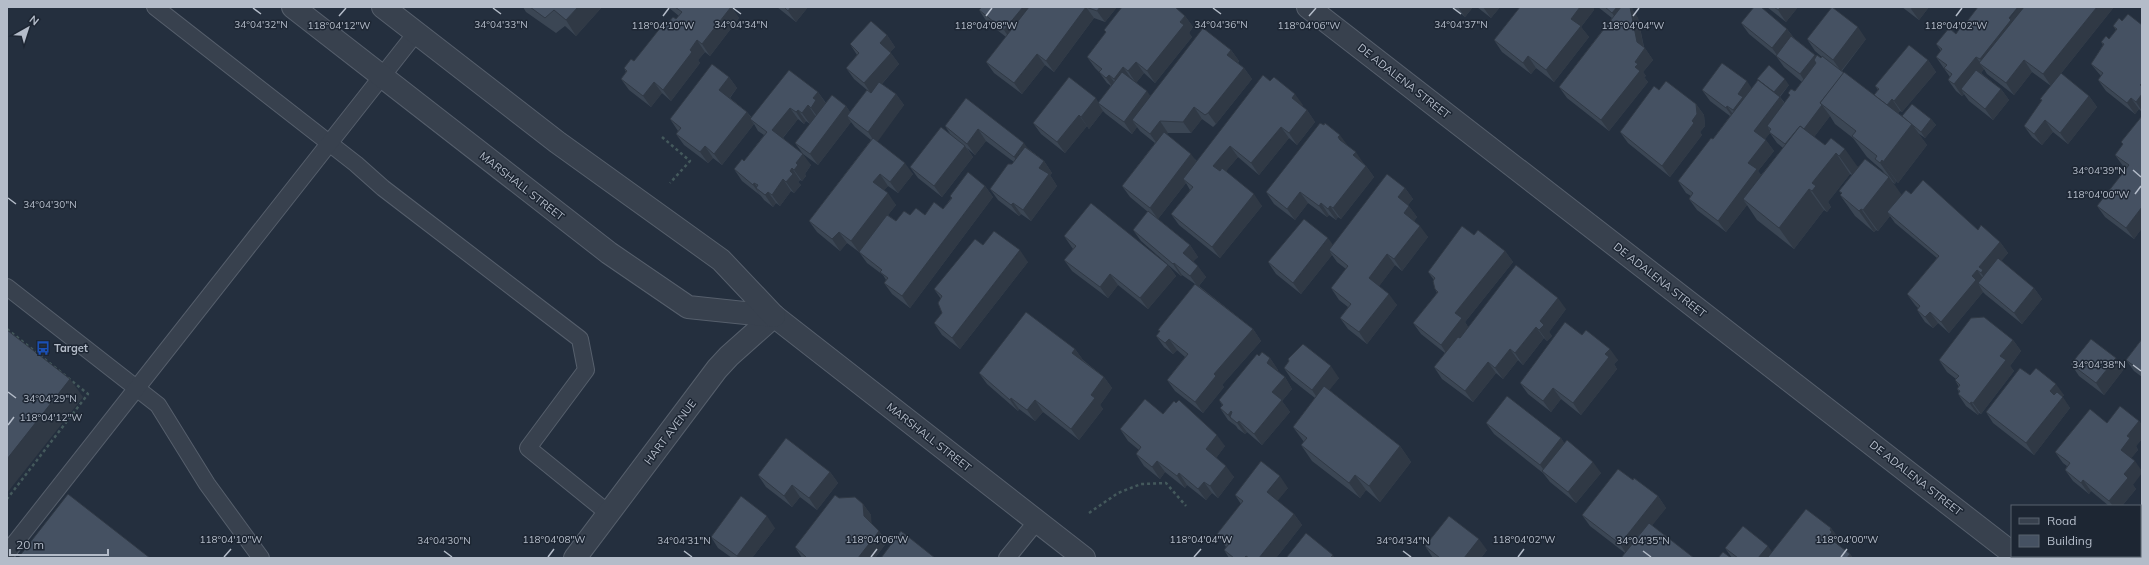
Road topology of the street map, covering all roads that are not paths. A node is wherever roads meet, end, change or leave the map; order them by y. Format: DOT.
graph roads {
  1 [pos="155,7"];
  2 [pos="293,7"];
  3 [pos="382,7"];
  4 [pos="1308,7"];
  5 [pos="416,33"];
  6 [pos="382,77"];
  7 [pos="328,143"];
  8 [pos="7,287"];
  9 [pos="774,316"];
  10 [pos="136,388"];
  11 [pos="608,513"];
  12 [pos="1037,521"];
  13 [pos="2011,552"];
  14 [pos="7,554"];
  15 [pos="261,558"];
  16 [pos="575,558"];
  17 [pos="1007,558"];
  18 [pos="1084,558"];
  1 -- 7 [label="lane"];
  2 -- 6 [label="street, MARSHALL STREET"];
  3 -- 5 [label="street, MARSHALL STREET"];
  4 -- 13 [label="street, DE ADALENA STREET"];
  5 -- 6 [label="lane"];
  5 -- 9 [label="street, MARSHALL STREET"];
  6 -- 7 [label="lane"];
  6 -- 9 [label="street, MARSHALL STREET"];
  7 -- 10 [label="lane"];
  7 -- 11 [label="lane"];
  8 -- 10 [label="lane"];
  9 -- 11 [label="street, HART AVENUE"];
  9 -- 12 [label="street, MARSHALL STREET"];
  10 -- 14 [label="lane"];
  10 -- 15 [label="lane"];
  11 -- 16 [label="street, HART AVENUE"];
  12 -- 17 [label="lane"];
  12 -- 18 [label="street, MARSHALL STREET"];
}
